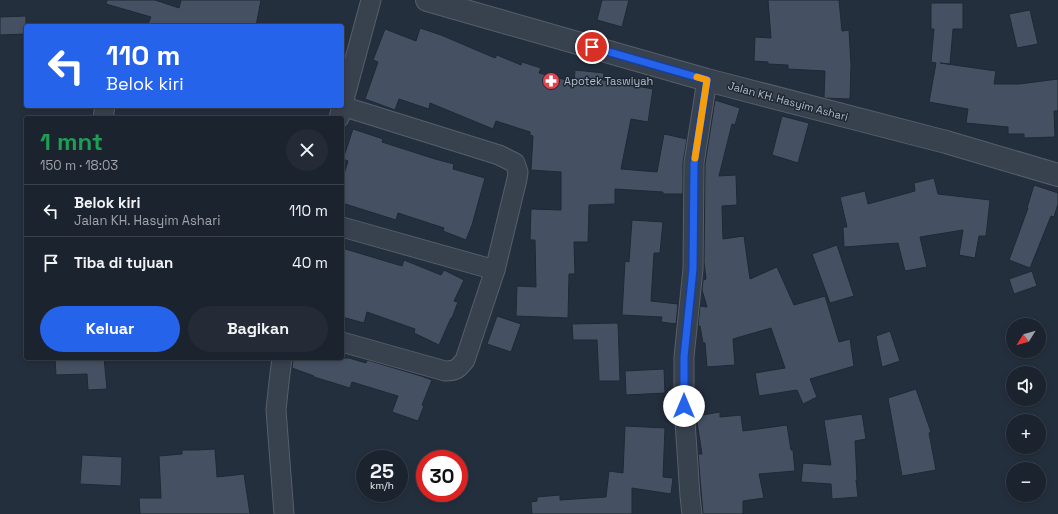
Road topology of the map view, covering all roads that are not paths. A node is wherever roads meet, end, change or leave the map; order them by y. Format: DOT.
graph roads {
  1 [pos="371,0"];
  2 [pos="427,0"];
  3 [pos="707,80"];
  4 [pos="344,99"];
  5 [pos="344,107"];
  6 [pos="1058,175"];
  7 [pos="344,228"];
  8 [pos="495,270"];
  9 [pos="344,343"];
  10 [pos="282,360"];
  11 [pos="284,514"];
  12 [pos="692,514"];
  1 -- 4 [label="street"];
  2 -- 3 [label="street, Jalan KH. Hasyim Ashari"];
  3 -- 6 [label="street, Jalan KH. Hasyim Ashari"];
  3 -- 12 [label="street"];
  5 -- 8 [label="street"];
  7 -- 8 [label="street"];
  8 -- 9 [label="street"];
  10 -- 11 [label="street"];
}
